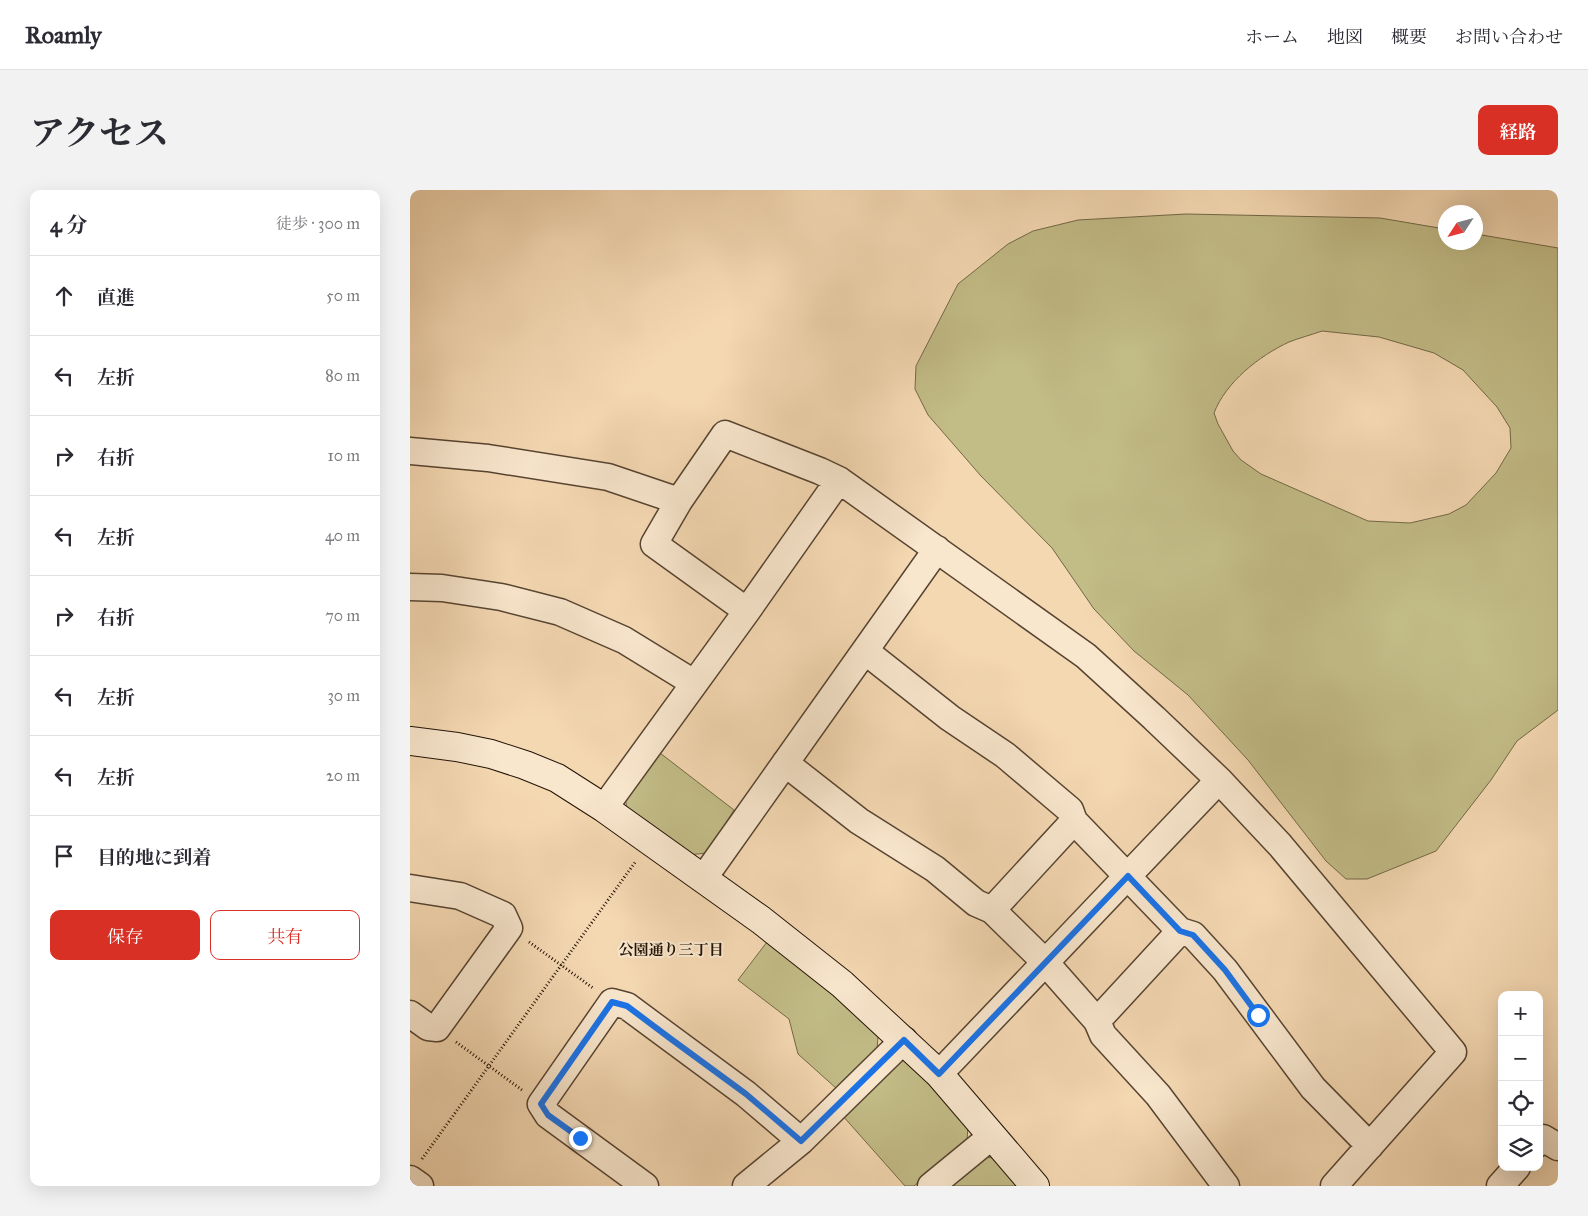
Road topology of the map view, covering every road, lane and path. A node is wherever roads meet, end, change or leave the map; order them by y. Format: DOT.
graph roads {
  1 [pos="410,451"];
  2 [pos="839,480"];
  3 [pos="678,501"];
  4 [pos="937,549"];
  5 [pos="410,587"];
  6 [pos="747,611"];
  7 [pos="865,651"];
  8 [pos="694,683"];
  9 [pos="410,741"];
  10 [pos="785,763"];
  11 [pos="1218,780"];
  12 [pos="604,808"];
  13 [pos="1074,821"];
  14 [pos="650,841"];
  15 [pos="1128,876"];
  16 [pos="703,879"];
  17 [pos="410,888"];
  18 [pos="992,910"];
  19 [pos="509,928"];
  20 [pos="1180,931"];
  21 [pos="1045,962"];
  22 [pos="561,964"];
  23 [pos="612,1002"];
  24 [pos="410,1014"];
  25 [pos="1097,1021"];
  26 [pos="437,1028"];
  27 [pos="904,1040"];
  28 [pos="489,1066"];
  29 [pos="939,1074"];
  30 [pos="541,1104"];
  31 [pos="992,1136"];
  32 [pos="1543,1138"];
  33 [pos="801,1141"];
  34 [pos="1370,1146"];
  35 [pos="1558,1146"];
  36 [pos="416,1169"];
  37 [pos="1513,1171"];
  38 [pos="420,1186"];
  39 [pos="645,1186"];
  40 [pos="746,1186"];
  41 [pos="931,1186"];
  42 [pos="1035,1186"];
  43 [pos="1226,1186"];
  44 [pos="1334,1186"];
  45 [pos="1500,1186"];
  1 -- 3 [label="street"];
  2 -- 3 [label="street"];
  2 -- 4 [label="street"];
  2 -- 6 [label="street"];
  3 -- 6 [label="street"];
  4 -- 7 [label="street"];
  4 -- 11 [label="street"];
  5 -- 8 [label="street"];
  6 -- 8 [label="street"];
  7 -- 10 [label="street"];
  7 -- 13 [label="street"];
  8 -- 12 [label="street"];
  9 -- 12 [label="street"];
  10 -- 16 [label="street"];
  10 -- 18 [label="street"];
  11 -- 15 [label="street"];
  11 -- 34 [label="street"];
  12 -- 14 [label="street"];
  13 -- 15 [label="street"];
  13 -- 18 [label="street"];
  14 -- 16 [label="street"];
  14 -- 22 [label="path"];
  15 -- 20 [label="street"];
  15 -- 21 [label="street"];
  16 -- 27 [label="street"];
  17 -- 19 [label="street"];
  18 -- 21 [label="street"];
  19 -- 22 [label="path"];
  19 -- 26 [label="street"];
  20 -- 25 [label="street"];
  20 -- 34 [label="street"];
  21 -- 25 [label="street"];
  21 -- 29 [label="street"];
  22 -- 23 [label="path"];
  22 -- 28 [label="path"];
  23 -- 30 [label="street"];
  23 -- 33 [label="street"];
  24 -- 26 [label="street"];
  25 -- 43 [label="street"];
  26 -- 28 [label="path"];
  27 -- 29 [label="street"];
  27 -- 33 [label="street"];
  28 -- 30 [label="path"];
  28 -- 36 [label="path"];
  29 -- 31 [label="street"];
  30 -- 39 [label="street"];
  31 -- 41 [label="street"];
  31 -- 42 [label="street"];
  32 -- 35 [label="street"];
  33 -- 40 [label="street"];
  34 -- 44 [label="street"];
  36 -- 38 [label="street"];
  37 -- 45 [label="street"];
}
